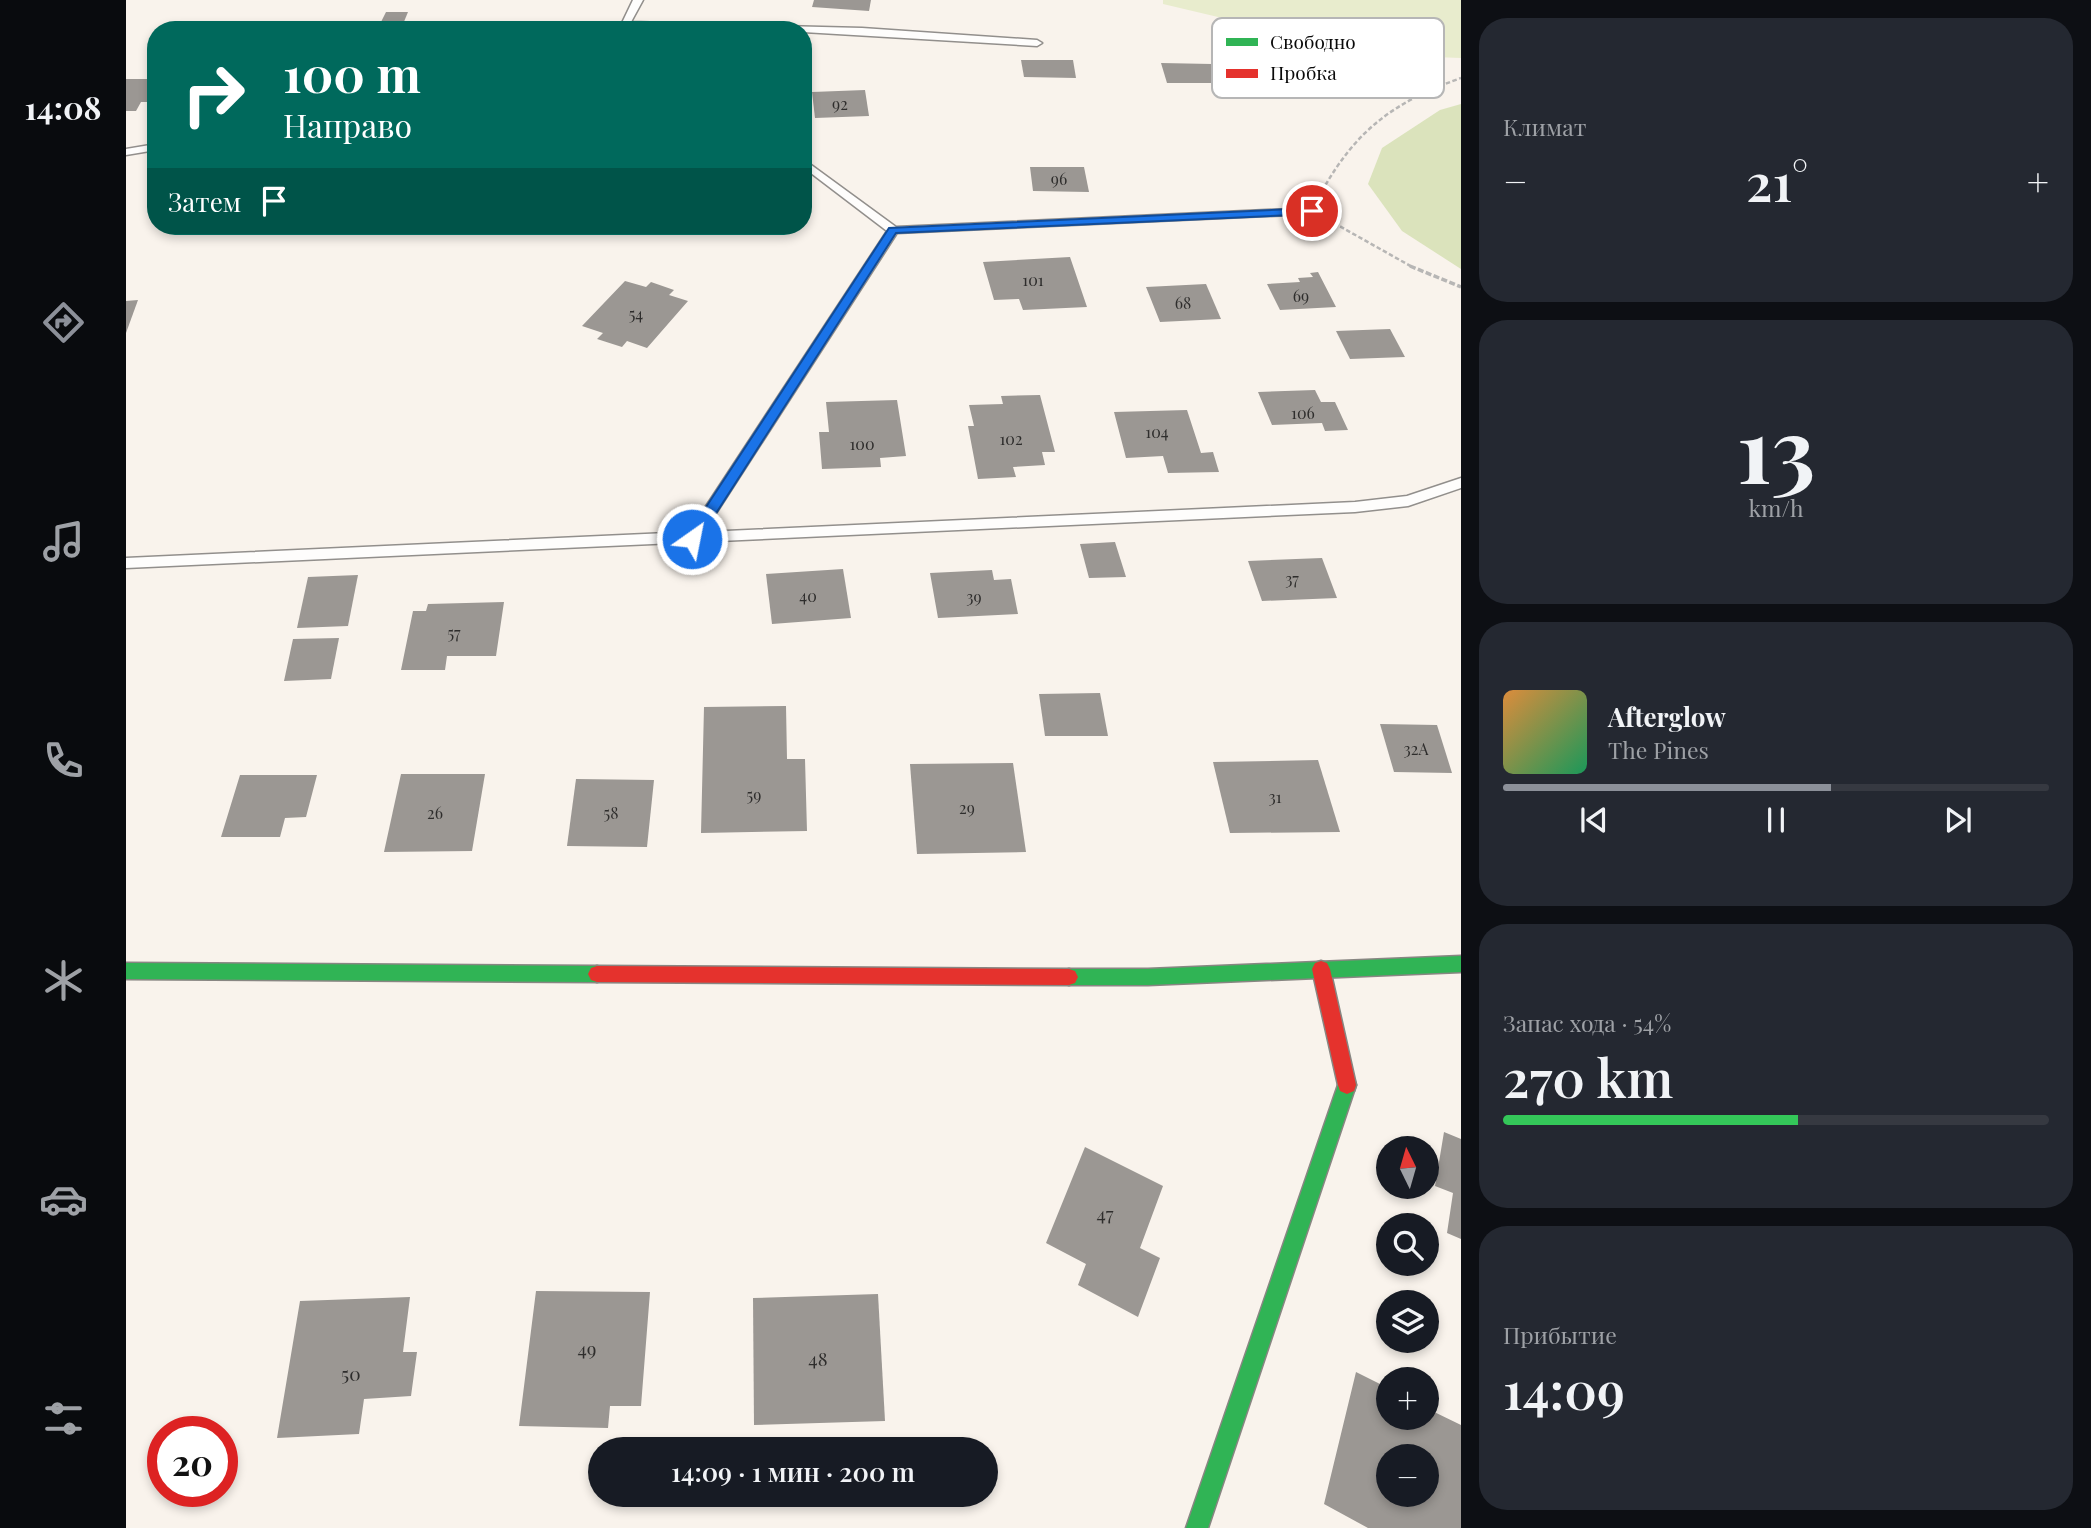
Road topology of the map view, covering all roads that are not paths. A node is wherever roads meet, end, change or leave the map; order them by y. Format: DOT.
graph roads {
  1 [pos="638,0"];
  2 [pos="630,21"];
  3 [pos="812,30"];
  4 [pos="1037,43"];
  5 [pos="147,148"];
  6 [pos="126,152"];
  7 [pos="812,169"];
  8 [pos="1312,211"];
  9 [pos="893,230"];
  10 [pos="1461,483"];
  11 [pos="692,539"];
  12 [pos="126,563"];
  13 [pos="1461,964"];
  14 [pos="1321,969"];
  15 [pos="126,971"];
  16 [pos="1197,1528"];
  1 -- 2 [label="lane"];
  3 -- 4 [label="lane"];
  5 -- 6 [label="lane"];
  7 -- 9 [label="lane"];
  8 -- 9 [label="lane"];
  9 -- 11 [label="lane"];
  10 -- 11 [label="lane"];
  11 -- 12 [label="lane"];
  13 -- 14 [label="street"];
  14 -- 15 [label="street"];
  14 -- 16 [label="street"];
}
